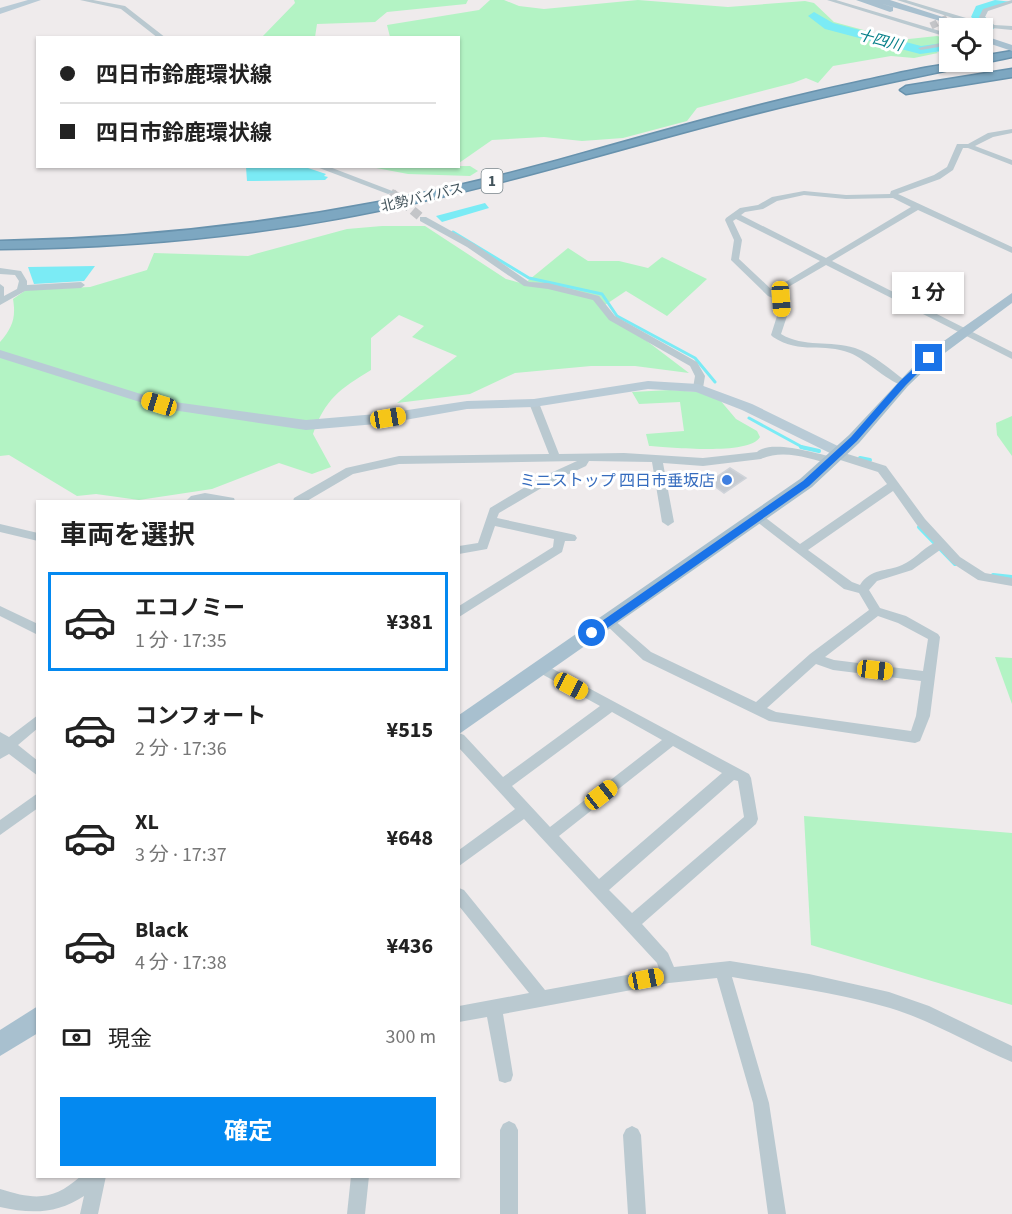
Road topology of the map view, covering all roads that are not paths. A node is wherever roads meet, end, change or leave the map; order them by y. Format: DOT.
graph roads {
  1 [pos="36,0"];
  2 [pos="84,0"];
  3 [pos="830,0"];
  4 [pos="861,0"];
  5 [pos="880,0"];
  6 [pos="900,0"];
  7 [pos="1012,1"];
  8 [pos="0,11"];
  9 [pos="939,18"];
  10 [pos="957,18"];
  11 [pos="982,18"];
  12 [pos="939,24"];
  13 [pos="993,27"];
  14 [pos="1012,28"];
  15 [pos="939,32"];
  16 [pos="993,33"];
  17 [pos="160,36"];
  18 [pos="993,42"];
  19 [pos="939,45"];
  20 [pos="921,48"];
  21 [pos="1010,48"];
  22 [pos="993,49"];
  23 [pos="993,55"];
  24 [pos="939,58"];
  25 [pos="939,70"];
  26 [pos="1012,73"];
  27 [pos="1012,131"];
  28 [pos="625,146"];
  29 [pos="969,146"];
  30 [pos="1012,164"];
  31 [pos="324,168"];
  32 [pos="391,192"];
  33 [pos="894,196"];
  34 [pos="917,207"];
  35 [pos="735,215"];
  36 [pos="423,219"];
  37 [pos="0,246"];
  38 [pos="1012,250"];
  39 [pos="825,261"];
  40 [pos="0,271"];
  41 [pos="81,285"];
  42 [pos="0,287"];
  43 [pos="22,288"];
  44 [pos="771,294"];
  45 [pos="1012,297"];
  46 [pos="5,298"];
  47 [pos="964,332"];
  48 [pos="0,354"];
  49 [pos="1012,356"];
  50 [pos="903,383"];
  51 [pos="698,388"];
  52 [pos="534,403"];
  53 [pos="837,456"];
  54 [pos="555,457"];
  55 [pos="586,457"];
  56 [pos="657,458"];
  57 [pos="894,485"];
  58 [pos="192,500"];
  59 [pos="227,500"];
  60 [pos="300,500"];
  61 [pos="758,518"];
  62 [pos="490,521"];
  63 [pos="668,522"];
  64 [pos="0,528"];
  65 [pos="36,537"];
  66 [pos="937,546"];
  67 [pos="460,550"];
  68 [pos="800,550"];
  69 [pos="1012,582"];
  70 [pos="863,590"];
  71 [pos="0,611"];
  72 [pos="460,611"];
  73 [pos="876,611"];
  74 [pos="609,622"];
  75 [pos="35,625"];
  76 [pos="814,658"];
  77 [pos="542,668"];
  78 [pos="928,677"];
  79 [pos="609,707"];
  80 [pos="757,709"];
  81 [pos="36,721"];
  82 [pos="460,725"];
  83 [pos="671,740"];
  84 [pos="460,741"];
  85 [pos="3,745"];
  86 [pos="36,769"];
  87 [pos="732,773"];
  88 [pos="502,786"];
  89 [pos="36,801"];
  90 [pos="525,810"];
  91 [pos="0,830"];
  92 [pos="549,836"];
  93 [pos="460,858"];
  94 [pos="599,889"];
  95 [pos="460,896"];
  96 [pos="632,923"];
  97 [pos="722,970"];
  98 [pos="669,975"];
  99 [pos="541,998"];
  100 [pos="494,1008"];
  101 [pos="460,1014"];
  102 [pos="36,1019"];
  103 [pos="0,1044"];
  104 [pos="1012,1054"];
  105 [pos="505,1075"];
  106 [pos="509,1130"];
  107 [pos="632,1135"];
  108 [pos="94,1178"];
  109 [pos="96,1178"];
  110 [pos="360,1178"];
  111 [pos="0,1198"];
  112 [pos="89,1214"];
  113 [pos="356,1214"];
  114 [pos="509,1214"];
  115 [pos="638,1214"];
  116 [pos="777,1214"];
  1 -- 8 [label="street"];
  2 -- 17 [label="street"];
  3 -- 15 [label="street"];
  4 -- 12 [label="main road"];
  5 -- 9 [label="main road"];
  6 -- 10 [label="street"];
  7 -- 11 [label="street"];
  13 -- 14 [label="street"];
  16 -- 21 [label="main road"];
  18 -- 21 [label="main road"];
  19 -- 20 [label="street"];
  21 -- 22 [label="highway"];
  21 -- 23 [label="highway"];
  24 -- 28 [label="highway, 1"];
  25 -- 28 [label="highway, 北勢バイパス / 1"];
  26 -- 28 [label="highway, 1"];
  27 -- 29 [label="street"];
  28 -- 37 [label="highway, 北勢バイパス / 1"];
  29 -- 30 [label="street"];
  29 -- 33 [label="street"];
  31 -- 32 [label="street"];
  33 -- 34 [label="street"];
  33 -- 35 [label="street"];
  34 -- 38 [label="street"];
  34 -- 39 [label="street"];
  35 -- 39 [label="street"];
  35 -- 44 [label="street"];
  36 -- 51 [label="street"];
  39 -- 44 [label="street"];
  39 -- 47 [label="street"];
  40 -- 43 [label="street"];
  41 -- 43 [label="street"];
  42 -- 46 [label="street"];
  43 -- 46 [label="street"];
  44 -- 50 [label="street"];
  45 -- 47 [label="main road"];
  47 -- 49 [label="street"];
  47 -- 50 [label="main road"];
  48 -- 52 [label="street"];
  50 -- 53 [label="main road"];
  51 -- 52 [label="street"];
  51 -- 53 [label="street"];
  52 -- 54 [label="street"];
  53 -- 56 [label="street"];
  53 -- 57 [label="street"];
  53 -- 61 [label="main road"];
  54 -- 55 [label="street"];
  54 -- 60 [label="street"];
  55 -- 56 [label="street"];
  55 -- 62 [label="street"];
  56 -- 63 [label="street"];
  57 -- 66 [label="street"];
  57 -- 68 [label="street"];
  58 -- 59 [label="street"];
  61 -- 68 [label="street"];
  61 -- 74 [label="main road"];
  62 -- 67 [label="street"];
  62 -- 72 [label="street"];
  64 -- 65 [label="street"];
  66 -- 69 [label="street"];
  66 -- 70 [label="street"];
  68 -- 70 [label="street"];
  70 -- 73 [label="street"];
  71 -- 75 [label="street"];
  73 -- 76 [label="street"];
  73 -- 78 [label="street"];
  74 -- 77 [label="main road"];
  74 -- 80 [label="street"];
  76 -- 78 [label="street"];
  76 -- 80 [label="street"];
  77 -- 79 [label="street"];
  77 -- 82 [label="main road"];
  78 -- 80 [label="street"];
  79 -- 83 [label="street"];
  79 -- 88 [label="street"];
  81 -- 85 [label="street"];
  83 -- 87 [label="street"];
  83 -- 92 [label="street"];
  84 -- 88 [label="street"];
  85 -- 86 [label="street"];
  87 -- 94 [label="street"];
  87 -- 96 [label="street"];
  88 -- 90 [label="street"];
  89 -- 91 [label="street"];
  90 -- 92 [label="street"];
  90 -- 93 [label="street"];
  92 -- 94 [label="street"];
  94 -- 96 [label="street"];
  95 -- 99 [label="street"];
  96 -- 98 [label="street"];
  97 -- 98 [label="street"];
  97 -- 104 [label="street"];
  97 -- 116 [label="street"];
  98 -- 99 [label="street"];
  99 -- 100 [label="street"];
  100 -- 101 [label="street"];
  100 -- 105 [label="street"];
  102 -- 103 [label="main road"];
  106 -- 114 [label="street"];
  107 -- 115 [label="street"];
  108 -- 111 [label="street"];
  109 -- 112 [label="street"];
  110 -- 113 [label="street"];
}
